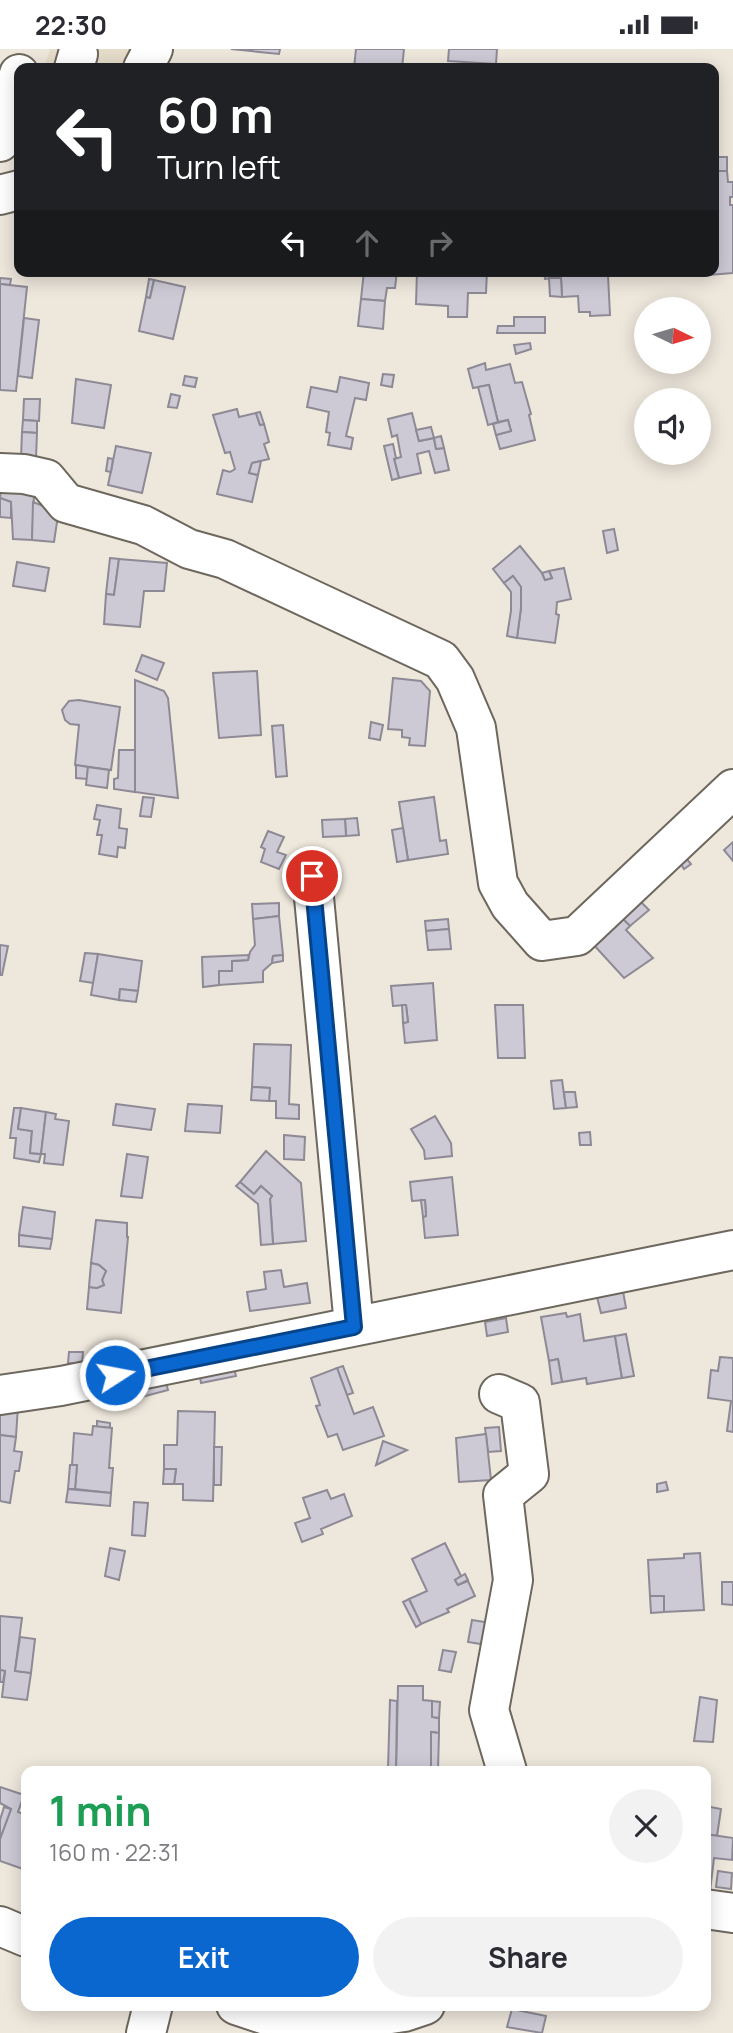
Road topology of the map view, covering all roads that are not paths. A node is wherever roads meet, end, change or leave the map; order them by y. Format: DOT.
graph roads {
  1 [pos="4,49"];
  2 [pos="0,61"];
  3 [pos="14,92"];
  4 [pos="0,142"];
  5 [pos="0,473"];
  6 [pos="733,789"];
  7 [pos="312,876"];
  8 [pos="733,1250"];
  9 [pos="354,1327"];
  10 [pos="499,1394"];
  11 [pos="0,1395"];
  12 [pos="506,1766"];
  13 [pos="711,1910"];
  14 [pos="733,1913"];
  15 [pos="0,1926"];
  16 [pos="21,1935"];
  17 [pos="152,2011"];
  18 [pos="255,2011"];
  19 [pos="409,2011"];
  20 [pos="146,2033"];
  1 -- 2 [label="street"];
  3 -- 4 [label="street"];
  5 -- 6 [label="street"];
  7 -- 9 [label="street"];
  8 -- 9 [label="street"];
  9 -- 11 [label="street"];
  10 -- 12 [label="street"];
  13 -- 14 [label="street"];
  15 -- 16 [label="street"];
  17 -- 20 [label="street"];
  18 -- 19 [label="street"];
}
